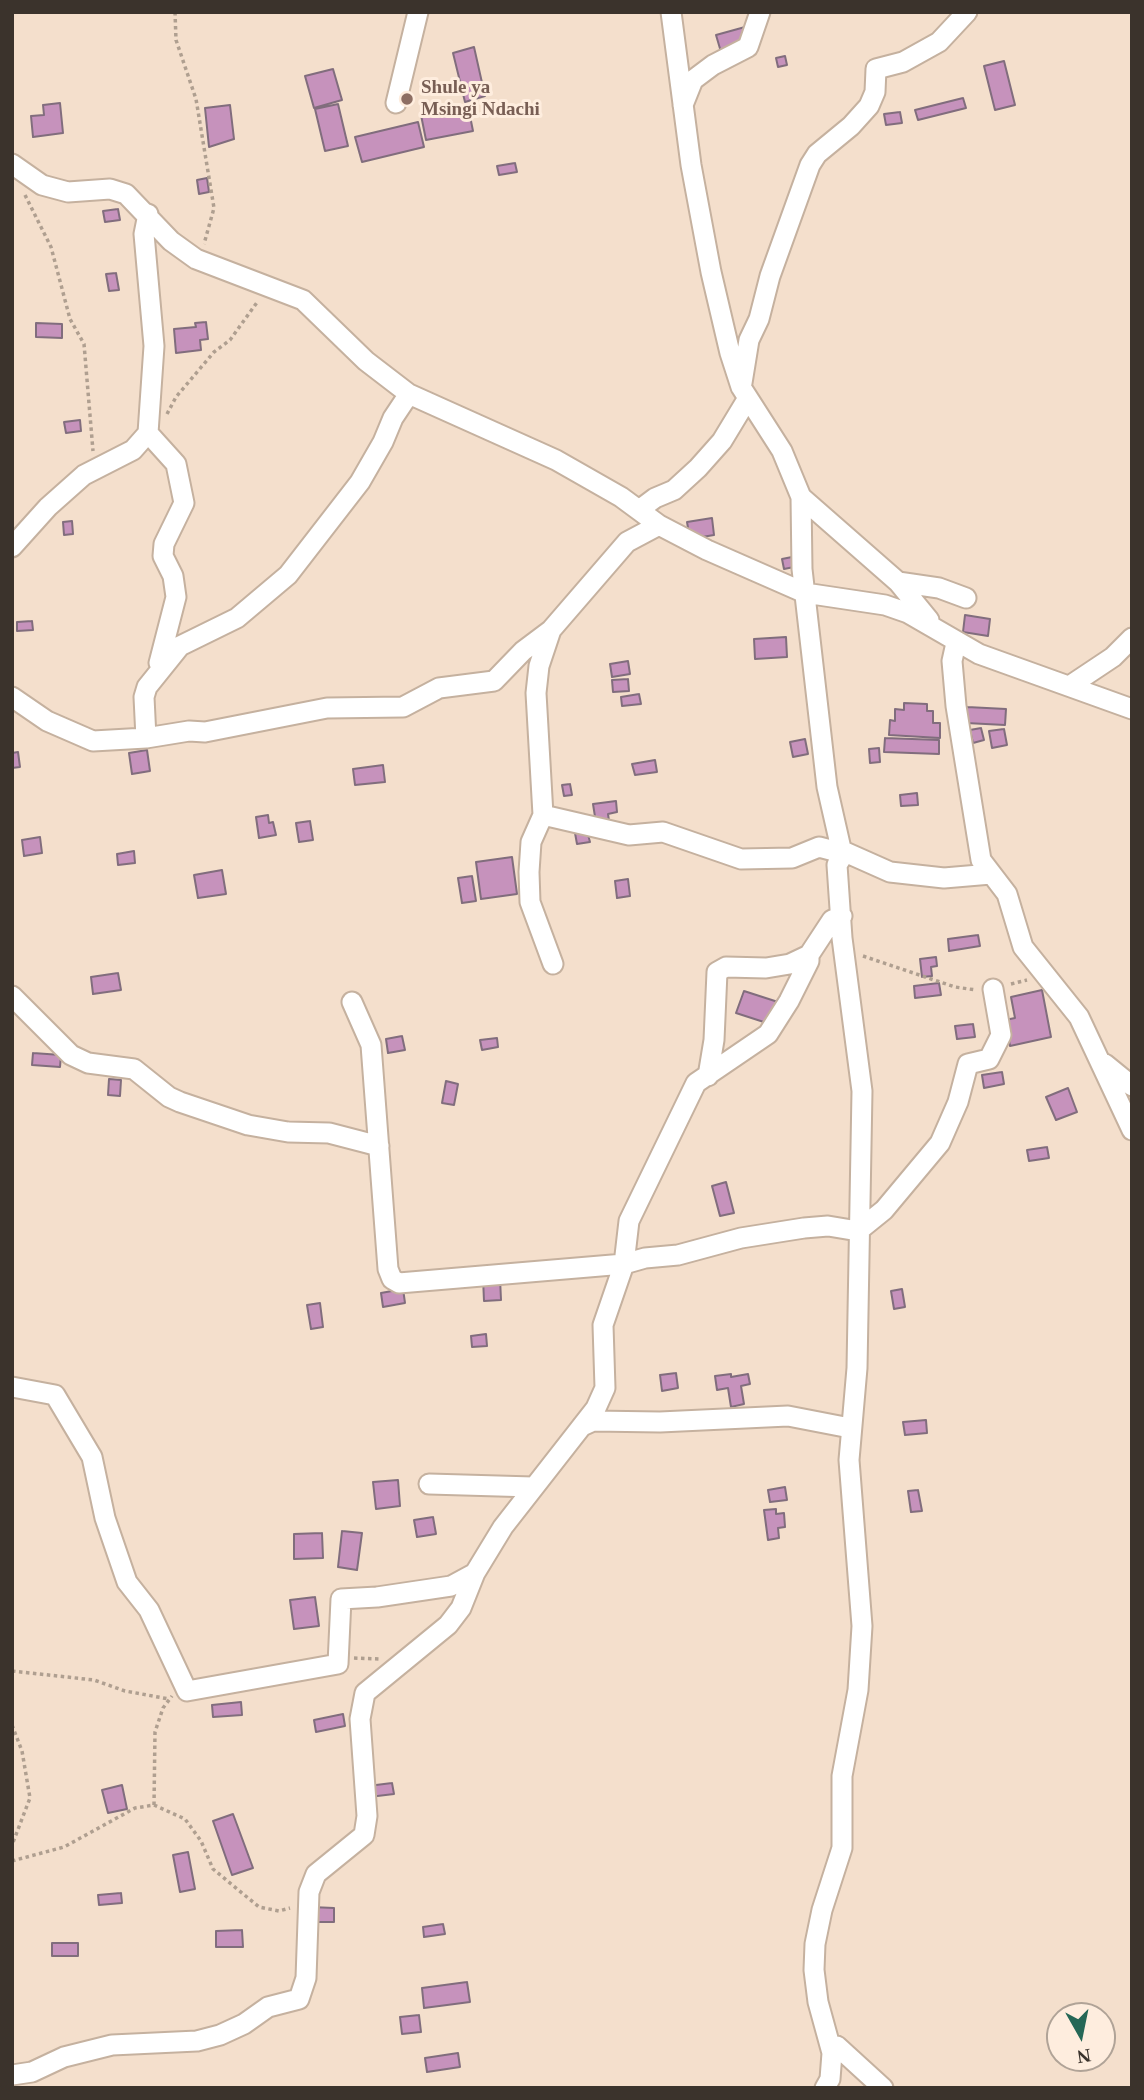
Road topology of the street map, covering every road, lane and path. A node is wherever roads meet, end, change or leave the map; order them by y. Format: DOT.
graph roads {
  1 [pos="176,12"];
  2 [pos="418,12"];
  3 [pos="671,12"];
  4 [pos="760,12"];
  5 [pos="967,12"];
  6 [pos="396,103"];
  7 [pos="683,107"];
  8 [pos="12,164"];
  9 [pos="33,180"];
  10 [pos="148,214"];
  11 [pos="196,258"];
  12 [pos="275,287"];
  13 [pos="745,393"];
  14 [pos="409,394"];
  15 [pos="148,433"];
  16 [pos="95,467"];
  17 [pos="801,497"];
  18 [pos="639,510"];
  19 [pos="659,525"];
  20 [pos="12,547"];
  21 [pos="898,582"];
  22 [pos="805,593"];
  23 [pos="966,598"];
  24 [pos="935,628"];
  25 [pos="551,630"];
  26 [pos="1132,638"];
  27 [pos="956,643"];
  28 [pos="155,677"];
  29 [pos="1071,685"];
  30 [pos="12,698"];
  31 [pos="1132,709"];
  32 [pos="146,738"];
  33 [pos="543,815"];
  34 [pos="840,859"];
  35 [pos="991,874"];
  36 [pos="842,916"];
  37 [pos="846,948"];
  38 [pos="809,955"];
  39 [pos="553,964"];
  40 [pos="1042,975"];
  41 [pos="993,989"];
  42 [pos="12,996"];
  43 [pos="352,1002"];
  44 [pos="1098,1059"];
  45 [pos="708,1076"];
  46 [pos="1132,1086"];
  47 [pos="1132,1130"];
  48 [pos="379,1146"];
  49 [pos="858,1231"];
  50 [pos="624,1264"];
  51 [pos="12,1387"];
  52 [pos="582,1426"];
  53 [pos="850,1428"];
  54 [pos="429,1484"];
  55 [pos="533,1487"];
  56 [pos="475,1573"];
  57 [pos="12,1671"];
  58 [pos="169,1699"];
  59 [pos="12,1725"];
  60 [pos="12,1845"];
  61 [pos="12,1860"];
  62 [pos="308,1914"];
  63 [pos="832,2053"];
  64 [pos="12,2075"];
  65 [pos="825,2088"];
  66 [pos="883,2088"];
  1 -- 11 [label="path"];
  2 -- 6 [label="street"];
  3 -- 7 [label="street"];
  4 -- 7 [label="street"];
  5 -- 13 [label="street"];
  7 -- 13 [label="street"];
  8 -- 9 [label="street"];
  9 -- 10 [label="street"];
  9 -- 16 [label="path"];
  10 -- 11 [label="street"];
  10 -- 15 [label="street"];
  11 -- 12 [label="street"];
  12 -- 14 [label="street"];
  12 -- 15 [label="path"];
  13 -- 17 [label="street"];
  13 -- 18 [label="street"];
  14 -- 18 [label="street"];
  14 -- 28 [label="street"];
  15 -- 16 [label="street"];
  15 -- 28 [label="street"];
  16 -- 20 [label="street"];
  17 -- 21 [label="street"];
  17 -- 22 [label="street"];
  18 -- 19 [label="street"];
  19 -- 22 [label="street"];
  19 -- 25 [label="street"];
  21 -- 23 [label="street"];
  21 -- 24 [label="street"];
  22 -- 24 [label="street"];
  22 -- 34 [label="street"];
  24 -- 27 [label="street"];
  25 -- 32 [label="street"];
  25 -- 33 [label="street"];
  26 -- 29 [label="street"];
  27 -- 29 [label="street"];
  27 -- 35 [label="street"];
  28 -- 32 [label="street"];
  29 -- 31 [label="street"];
  30 -- 32 [label="street"];
  33 -- 34 [label="street"];
  33 -- 39 [label="street"];
  34 -- 35 [label="street"];
  34 -- 36 [label="street"];
  35 -- 40 [label="street"];
  36 -- 37 [label="street"];
  36 -- 38 [label="street"];
  37 -- 41 [label="path"];
  37 -- 49 [label="street"];
  38 -- 45 [label="street"];
  38 -- 45 [label="street"];
  40 -- 41 [label="path"];
  40 -- 44 [label="street"];
  41 -- 49 [label="street"];
  42 -- 48 [label="street"];
  43 -- 48 [label="street"];
  44 -- 46 [label="street"];
  44 -- 47 [label="street"];
  45 -- 50 [label="street"];
  48 -- 50 [label="street"];
  49 -- 50 [label="street"];
  49 -- 53 [label="street"];
  50 -- 52 [label="street"];
  51 -- 56 [label="street"];
  52 -- 53 [label="street"];
  52 -- 55 [label="street"];
  53 -- 63 [label="street"];
  54 -- 55 [label="street"];
  55 -- 56 [label="street"];
  56 -- 62 [label="street"];
  57 -- 58 [label="path"];
  59 -- 60 [label="path"];
  61 -- 62 [label="path"];
  62 -- 64 [label="street"];
  63 -- 65 [label="street"];
  63 -- 66 [label="street"];
}
